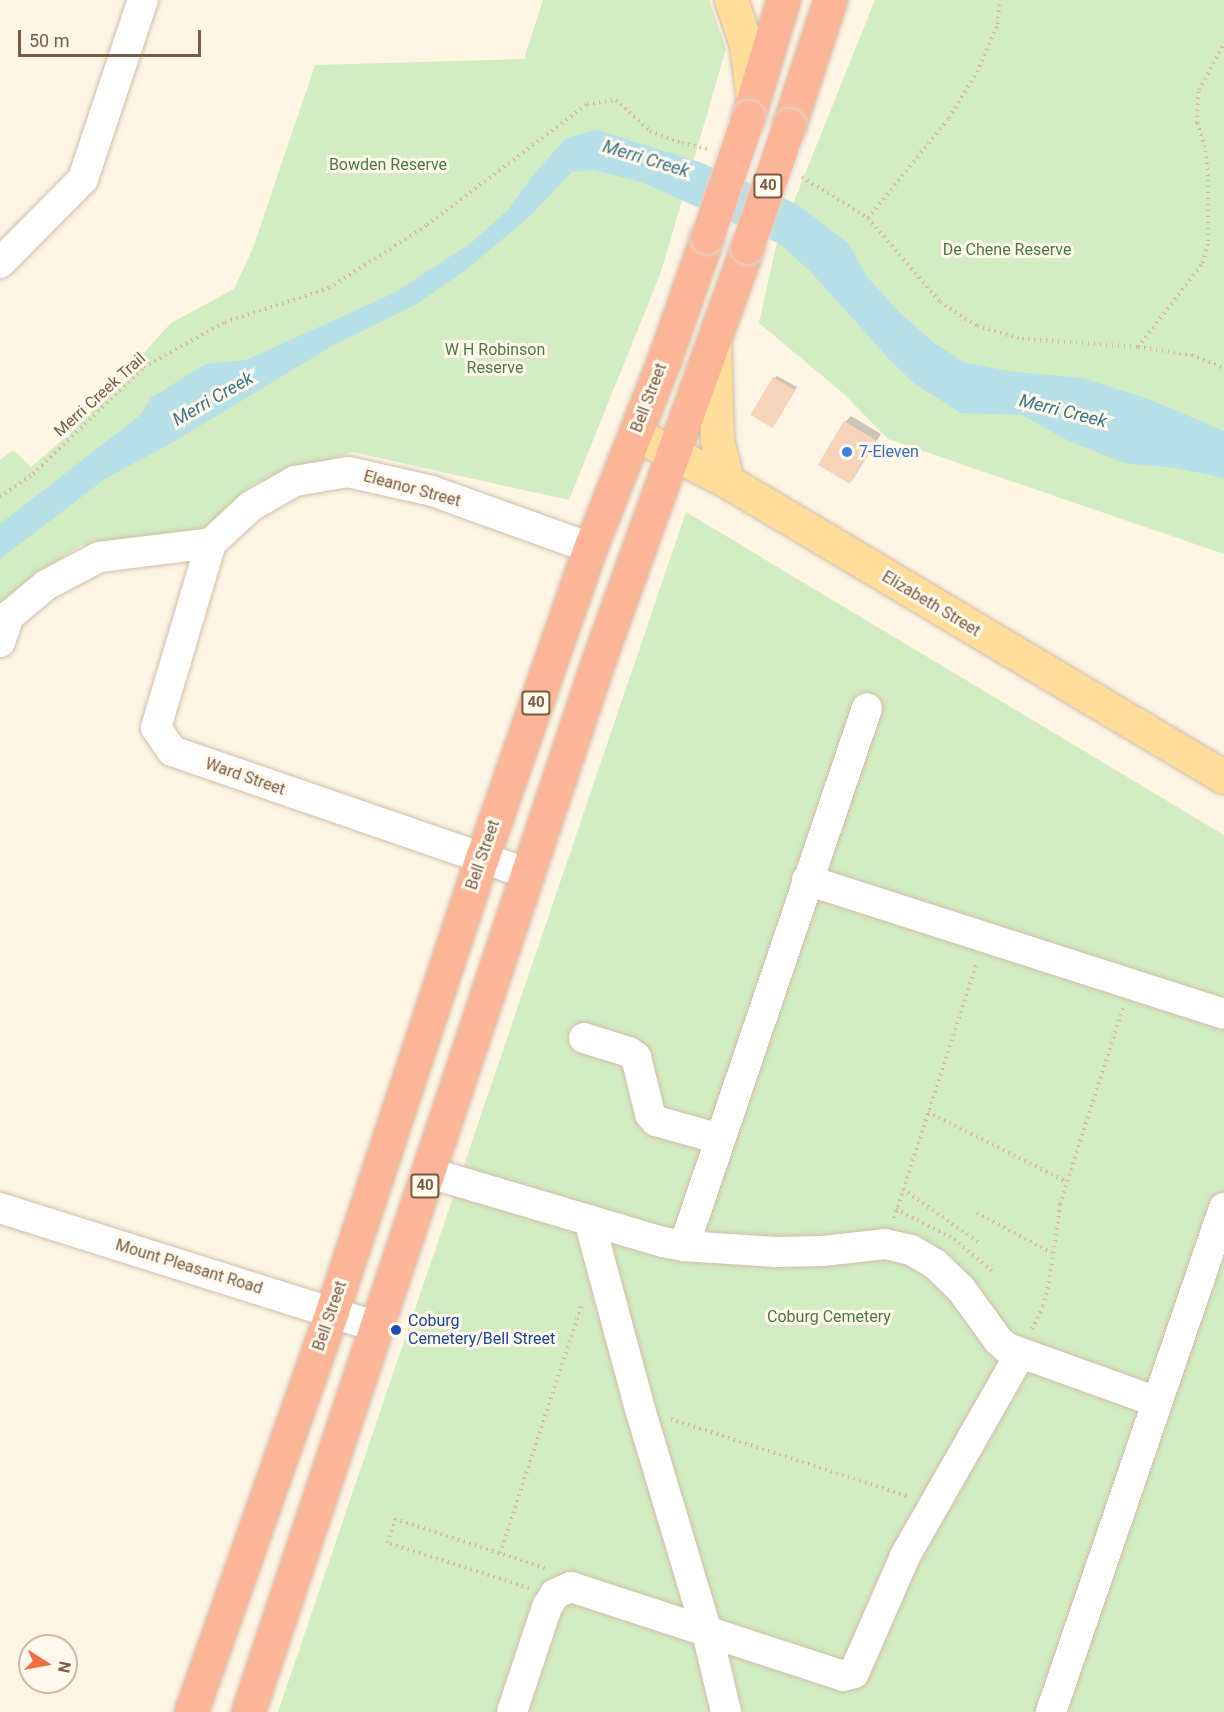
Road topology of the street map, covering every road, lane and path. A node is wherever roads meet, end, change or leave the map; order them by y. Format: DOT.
graph roads {
  1 [pos="143,0"];
  2 [pos="731,0"];
  3 [pos="783,0"];
  4 [pos="830,0"];
  5 [pos="1000,0"];
  6 [pos="1224,43"];
  7 [pos="751,108"];
  8 [pos="868,218"];
  9 [pos="0,263"];
  10 [pos="225,322"];
  11 [pos="714,343"];
  12 [pos="1138,347"];
  13 [pos="635,434"];
  14 [pos="672,453"];
  15 [pos="727,481"];
  16 [pos="0,497"];
  17 [pos="211,543"];
  18 [pos="591,548"];
  19 [pos="0,642"];
  20 [pos="867,708"];
  21 [pos="1224,777"];
  22 [pos="482,858"];
  23 [pos="528,873"];
  24 [pos="807,880"];
  25 [pos="985,937"];
  26 [pos="1131,983"];
  27 [pos="1224,1014"];
  28 [pos="584,1038"];
  29 [pos="928,1112"];
  30 [pos="720,1139"];
  31 [pos="430,1173"];
  32 [pos="1067,1182"];
  33 [pos="903,1189"];
  34 [pos="0,1208"];
  35 [pos="1224,1208"];
  36 [pos="977,1213"];
  37 [pos="589,1220"];
  38 [pos="885,1244"];
  39 [pos="981,1244"];
  40 [pos="684,1246"];
  41 [pos="1052,1253"];
  42 [pos="602,1267"];
  43 [pos="332,1311"];
  44 [pos="378,1327"];
  45 [pos="1019,1353"];
  46 [pos="1157,1402"];
  47 [pos="640,1409"];
  48 [pos="936,1506"];
  49 [pos="500,1553"];
  50 [pos="560,1592"];
  51 [pos="707,1632"];
  52 [pos="191,1712"];
  53 [pos="248,1712"];
  54 [pos="512,1712"];
  55 [pos="726,1712"];
  56 [pos="1051,1712"];
  1 -- 9 [label="street"];
  2 -- 7 [label="main road"];
  3 -- 7 [label="highway, Bell Street / 40"];
  4 -- 11 [label="highway, 40, bridge"];
  5 -- 8 [label="path"];
  6 -- 12 [label="path"];
  7 -- 13 [label="highway, Bell Street / 40, bridge"];
  10 -- 16 [label="path, Merri Creek Trail"];
  11 -- 14 [label="highway, 40"];
  11 -- 15 [label="main road"];
  13 -- 14 [label="main road, Elizabeth Street"];
  13 -- 18 [label="highway, Bell Street / 40"];
  14 -- 15 [label="main road, Elizabeth Street"];
  14 -- 23 [label="highway, 40"];
  15 -- 21 [label="main road, Elizabeth Street"];
  17 -- 18 [label="street, Eleanor Street"];
  17 -- 19 [label="street"];
  17 -- 22 [label="street, Ward Street"];
  18 -- 22 [label="highway, Bell Street / 40"];
  20 -- 24 [label="street"];
  22 -- 23 [label="street, Ward Street"];
  22 -- 43 [label="highway, Bell Street / 40"];
  23 -- 31 [label="highway, 40"];
  24 -- 25 [label="street"];
  24 -- 30 [label="street"];
  25 -- 26 [label="street"];
  25 -- 29 [label="path"];
  26 -- 27 [label="street"];
  26 -- 32 [label="path"];
  28 -- 30 [label="street"];
  29 -- 32 [label="path"];
  29 -- 33 [label="path"];
  30 -- 40 [label="street"];
  31 -- 37 [label="street"];
  31 -- 44 [label="highway, 40"];
  32 -- 41 [label="path"];
  33 -- 38 [label="path"];
  33 -- 39 [label="path"];
  34 -- 43 [label="street, Mount Pleasant Road"];
  35 -- 46 [label="street"];
  36 -- 41 [label="path"];
  37 -- 40 [label="street"];
  37 -- 42 [label="street"];
  38 -- 40 [label="street"];
  38 -- 45 [label="street"];
  41 -- 45 [label="path"];
  42 -- 47 [label="street"];
  42 -- 49 [label="path"];
  43 -- 44 [label="street, Mount Pleasant Road"];
  43 -- 52 [label="highway, Bell Street / 40"];
  44 -- 53 [label="highway, 40"];
  45 -- 46 [label="street"];
  45 -- 48 [label="street"];
  46 -- 56 [label="street"];
  47 -- 48 [label="path"];
  47 -- 51 [label="street"];
  48 -- 51 [label="street"];
  49 -- 50 [label="path"];
  49 -- 50 [label="path"];
  50 -- 51 [label="street"];
  50 -- 54 [label="street"];
  51 -- 55 [label="street"];
}
